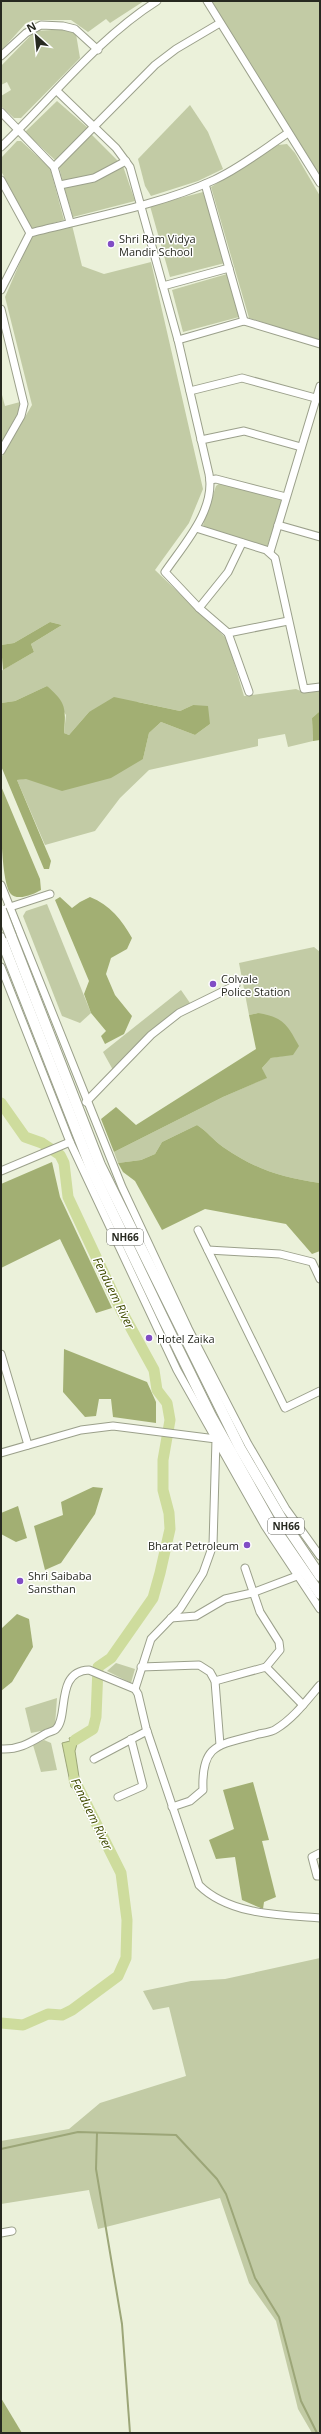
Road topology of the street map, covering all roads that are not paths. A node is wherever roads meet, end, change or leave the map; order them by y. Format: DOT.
graph roads {
  1 [pos="157,1"];
  2 [pos="207,1"];
  3 [pos="220,23"];
  4 [pos="98,50"];
  5 [pos="1,56"];
  6 [pos="57,91"];
  7 [pos="1,112"];
  8 [pos="94,127"];
  9 [pos="18,130"];
  10 [pos="288,133"];
  11 [pos="1,147"];
  12 [pos="126,160"];
  13 [pos="54,167"];
  14 [pos="1,180"];
  15 [pos="320,183"];
  16 [pos="205,184"];
  17 [pos="60,185"];
  18 [pos="4,196"];
  19 [pos="142,204"];
  20 [pos="70,222"];
  21 [pos="30,233"];
  22 [pos="229,268"];
  23 [pos="163,286"];
  24 [pos="1,290"];
  25 [pos="1,309"];
  26 [pos="244,322"];
  27 [pos="5,339"];
  28 [pos="178,340"];
  29 [pos="320,344"];
  30 [pos="320,386"];
  31 [pos="190,392"];
  32 [pos="318,398"];
  33 [pos="201,440"];
  34 [pos="301,447"];
  35 [pos="1,451"];
  36 [pos="210,480"];
  37 [pos="286,496"];
  38 [pos="278,525"];
  39 [pos="196,528"];
  40 [pos="320,537"];
  41 [pos="242,543"];
  42 [pos="270,552"];
  43 [pos="199,608"];
  44 [pos="288,621"];
  45 [pos="228,633"];
  46 [pos="320,687"];
  47 [pos="248,692"];
  48 [pos="1,885"];
  49 [pos="50,894"];
  50 [pos="4,909"];
  51 [pos="5,938"];
  52 [pos="1,967"];
  53 [pos="236,985"];
  54 [pos="86,1102"];
  55 [pos="70,1142"];
  56 [pos="1,1171"];
  57 [pos="198,1230"];
  58 [pos="208,1250"];
  59 [pos="320,1279"];
  60 [pos="1,1354"];
  61 [pos="320,1391"];
  62 [pos="216,1439"];
  63 [pos="28,1445"];
  64 [pos="244,1446"];
  65 [pos="1,1453"];
  66 [pos="252,1496"];
  67 [pos="320,1556"];
  68 [pos="245,1568"];
  69 [pos="298,1576"];
  70 [pos="320,1576"];
  71 [pos="252,1592"];
  72 [pos="320,1594"];
  73 [pos="320,1609"];
  74 [pos="171,1618"];
  75 [pos="141,1667"];
  76 [pos="266,1667"];
  77 [pos="215,1681"];
  78 [pos="320,1685"];
  79 [pos="135,1689"];
  80 [pos="303,1705"];
  81 [pos="147,1731"];
  82 [pos="131,1739"];
  83 [pos="220,1745"];
  84 [pos="1,1749"];
  85 [pos="94,1759"];
  86 [pos="118,1797"];
  87 [pos="172,1807"];
  88 [pos="320,1853"];
  89 [pos="320,1876"];
  90 [pos="320,1918"];
  91 [pos="12,2231"];
  92 [pos="1,2233"];
  1 -- 4 [label="street"];
  2 -- 3 [label="street"];
  3 -- 8 [label="street"];
  3 -- 10 [label="street"];
  4 -- 5 [label="street"];
  4 -- 6 [label="street"];
  6 -- 8 [label="street"];
  6 -- 9 [label="street"];
  7 -- 9 [label="street"];
  8 -- 12 [label="street"];
  8 -- 13 [label="street"];
  9 -- 11 [label="street"];
  9 -- 13 [label="street"];
  10 -- 15 [label="street"];
  10 -- 16 [label="street"];
  12 -- 17 [label="street"];
  12 -- 19 [label="street"];
  13 -- 17 [label="street"];
  14 -- 18 [label="street"];
  16 -- 19 [label="street"];
  16 -- 22 [label="street"];
  17 -- 20 [label="street"];
  18 -- 21 [label="street"];
  19 -- 20 [label="street"];
  19 -- 23 [label="street"];
  20 -- 21 [label="street"];
  21 -- 24 [label="street"];
  22 -- 23 [label="street"];
  22 -- 26 [label="street"];
  23 -- 28 [label="street"];
  25 -- 27 [label="street"];
  26 -- 28 [label="street"];
  26 -- 29 [label="street"];
  27 -- 35 [label="street"];
  28 -- 31 [label="street"];
  30 -- 32 [label="street"];
  31 -- 32 [label="street"];
  31 -- 33 [label="street"];
  32 -- 34 [label="street"];
  33 -- 34 [label="street"];
  33 -- 36 [label="street"];
  34 -- 37 [label="street"];
  36 -- 37 [label="street"];
  36 -- 39 [label="street"];
  37 -- 38 [label="street"];
  38 -- 40 [label="street"];
  38 -- 42 [label="street"];
  39 -- 41 [label="street"];
  39 -- 43 [label="street"];
  41 -- 42 [label="street"];
  41 -- 43 [label="street"];
  42 -- 44 [label="street"];
  43 -- 45 [label="street"];
  44 -- 45 [label="street"];
  44 -- 46 [label="street"];
  45 -- 47 [label="street"];
  48 -- 50 [label="street"];
  49 -- 50 [label="street"];
  50 -- 51 [label="highway, NH66, bridge"];
  50 -- 54 [label="street"];
  51 -- 64 [label="highway, NH66"];
  51 -- 66 [label="highway, NH66"];
  52 -- 55 [label="street"];
  53 -- 54 [label="street"];
  54 -- 64 [label="street"];
  55 -- 56 [label="street"];
  55 -- 62 [label="street"];
  57 -- 58 [label="street"];
  58 -- 59 [label="street"];
  58 -- 61 [label="street"];
  60 -- 63 [label="street"];
  62 -- 63 [label="street"];
  62 -- 66 [label="street"];
  62 -- 74 [label="street"];
  63 -- 65 [label="street"];
  64 -- 67 [label="street"];
  64 -- 70 [label="highway, NH66"];
  66 -- 69 [label="street"];
  66 -- 72 [label="highway, NH66"];
  68 -- 71 [label="street"];
  69 -- 71 [label="street"];
  69 -- 73 [label="street"];
  71 -- 74 [label="street"];
  71 -- 76 [label="street"];
  74 -- 75 [label="street"];
  75 -- 77 [label="street"];
  75 -- 79 [label="street"];
  76 -- 77 [label="street"];
  76 -- 80 [label="street"];
  77 -- 83 [label="street"];
  78 -- 80 [label="street"];
  79 -- 81 [label="street"];
  79 -- 84 [label="street"];
  80 -- 83 [label="street"];
  81 -- 82 [label="street"];
  81 -- 87 [label="street"];
  82 -- 85 [label="street"];
  82 -- 86 [label="street"];
  83 -- 87 [label="street"];
  87 -- 90 [label="street"];
  88 -- 89 [label="street"];
  91 -- 92 [label="street"];
}
